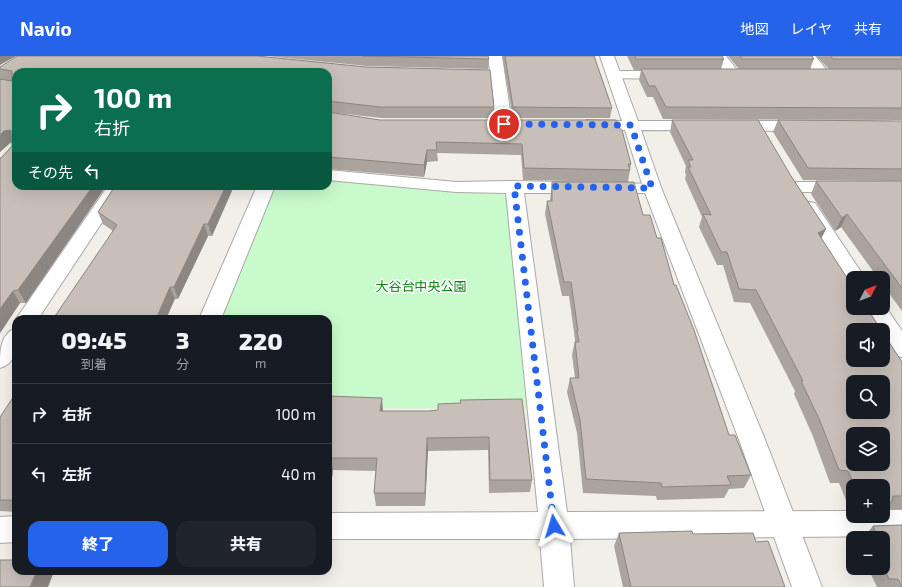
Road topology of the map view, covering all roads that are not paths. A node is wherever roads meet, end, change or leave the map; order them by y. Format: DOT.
graph roads {
  1 [pos="495,56"];
  2 [pos="719,56"];
  3 [pos="808,56"];
  4 [pos="612,65"];
  5 [pos="451,74"];
  6 [pos="498,75"];
  7 [pos="679,75"];
  8 [pos="718,75"];
  9 [pos="734,75"];
  10 [pos="749,75"];
  11 [pos="809,75"];
  12 [pos="824,75"];
  13 [pos="839,75"];
  14 [pos="489,124"];
  15 [pos="504,124"];
  16 [pos="520,124"];
  17 [pos="575,125"];
  18 [pos="631,125"];
  19 [pos="823,126"];
  20 [pos="332,175"];
  21 [pos="514,186"];
  22 [pos="902,187"];
  23 [pos="652,188"];
  24 [pos="115,190"];
  25 [pos="264,190"];
  26 [pos="850,271"];
  27 [pos="30,315"];
  28 [pos="212,315"];
  29 [pos="880,315"];
  30 [pos="12,342"];
  31 [pos="902,349"];
  32 [pos="0,359"];
  33 [pos="902,523"];
  34 [pos="785,525"];
  35 [pos="332,526"];
  36 [pos="554,526"];
  37 [pos="0,530"];
  38 [pos="12,530"];
  39 [pos="560,587"];
  40 [pos="807,587"];
  1 -- 6 [label="street"];
  2 -- 9 [label="street"];
  3 -- 12 [label="street"];
  4 -- 7 [label="street"];
  4 -- 18 [label="street"];
  5 -- 6 [label="street"];
  6 -- 15 [label="street"];
  8 -- 9 [label="street"];
  9 -- 10 [label="street"];
  11 -- 12 [label="street"];
  12 -- 13 [label="street"];
  14 -- 15 [label="street"];
  15 -- 16 [label="street"];
  17 -- 18 [label="street"];
  18 -- 19 [label="street"];
  18 -- 23 [label="street"];
  20 -- 21 [label="street"];
  21 -- 23 [label="street"];
  21 -- 36 [label="street"];
  22 -- 26 [label="street"];
  23 -- 34 [label="street"];
  24 -- 27 [label="street"];
  25 -- 28 [label="street"];
  29 -- 31 [label="street"];
  30 -- 32 [label="street"];
  33 -- 34 [label="street"];
  34 -- 36 [label="street"];
  34 -- 40 [label="street"];
  35 -- 36 [label="street"];
  36 -- 39 [label="street"];
  37 -- 38 [label="street"];
}
